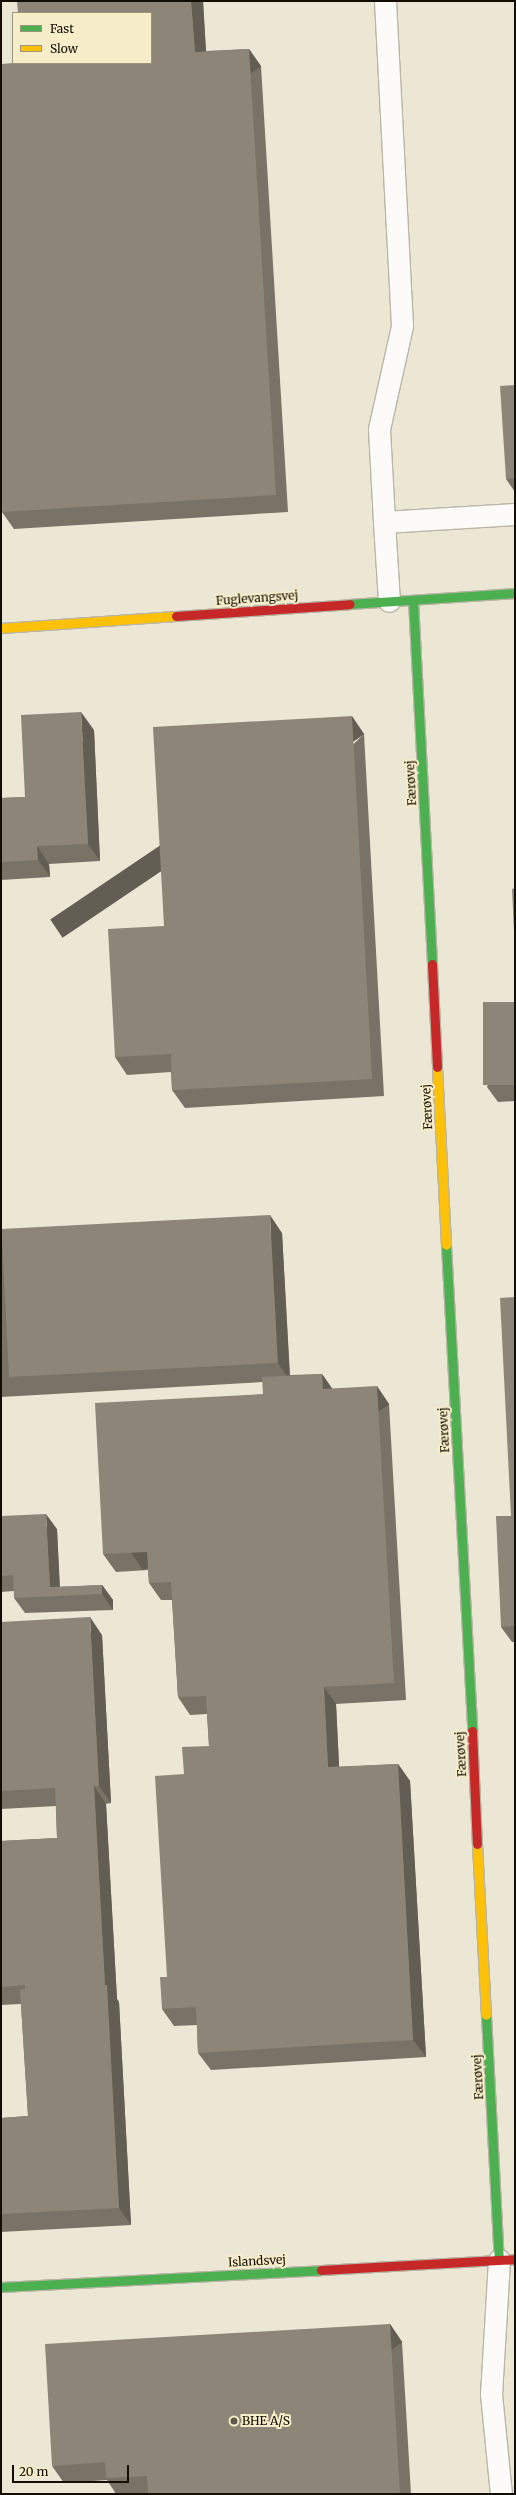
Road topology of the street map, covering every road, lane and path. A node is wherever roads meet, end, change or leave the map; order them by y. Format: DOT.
graph roads {
  1 [pos="385,1"];
  2 [pos="515,514"];
  3 [pos="384,522"];
  4 [pos="515,593"];
  5 [pos="413,600"];
  6 [pos="389,601"];
  7 [pos="1,628"];
  8 [pos="507,2259"];
  9 [pos="1,2287"];
  10 [pos="501,2494"];
  1 -- 3 [label="lane"];
  2 -- 3 [label="lane"];
  3 -- 6 [label="lane"];
  4 -- 5 [label="street, Fuglevangsvej"];
  5 -- 6 [label="street, Fuglevangsvej"];
  5 -- 8 [label="street, Færøvej"];
  6 -- 7 [label="street, Fuglevangsvej"];
  8 -- 9 [label="street, Islandsvej"];
  8 -- 10 [label="lane"];
}
